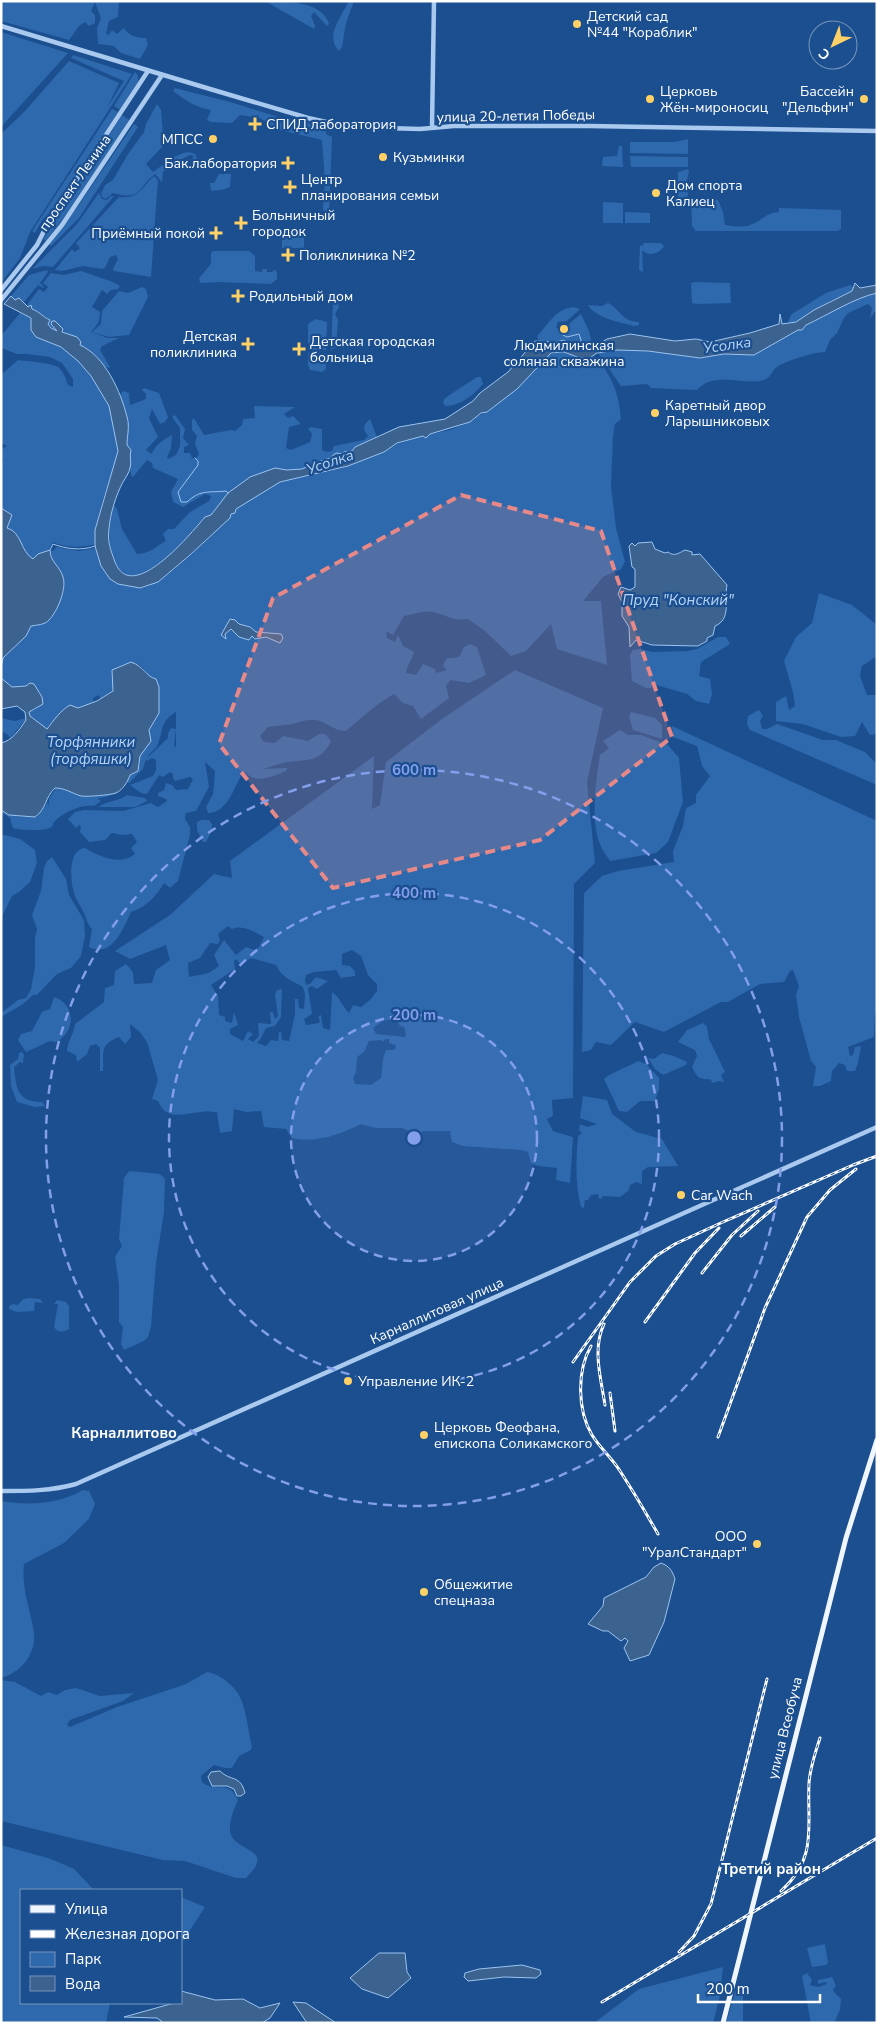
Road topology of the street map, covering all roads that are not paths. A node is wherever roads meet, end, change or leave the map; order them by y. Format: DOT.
graph roads {
  1 [pos="434,1"];
  2 [pos="1,26"];
  3 [pos="148,71"];
  4 [pos="162,75"];
  5 [pos="432,128"];
  6 [pos="877,131"];
  7 [pos="1,290"];
  8 [pos="1,300"];
  9 [pos="877,1128"];
  10 [pos="877,1440"];
  11 [pos="1,1491"];
  12 [pos="723,2023"];
  1 -- 5 [label="street"];
  2 -- 3 [label="street, улица 20-летия Победы"];
  3 -- 4 [label="street, улица 20-летия Победы"];
  3 -- 7 [label="street, проспект Ленина"];
  4 -- 5 [label="street, улица 20-летия Победы"];
  4 -- 8 [label="street, проспект Ленина"];
  5 -- 6 [label="street, улица 20-летия Победы"];
  9 -- 11 [label="street, Карналлитовая улица"];
  10 -- 12 [label="main road, улица Всеобуча"];
}
